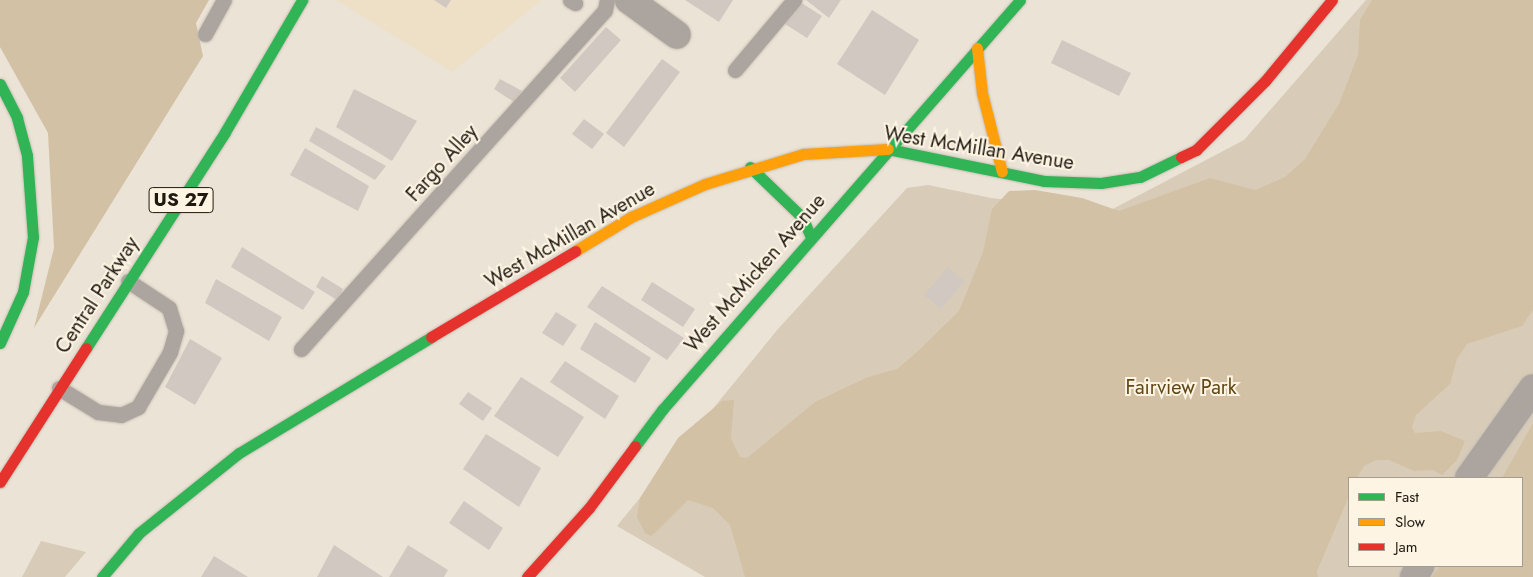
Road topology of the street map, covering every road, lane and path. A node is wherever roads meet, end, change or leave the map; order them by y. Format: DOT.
graph roads {
  1 [pos="224,0"];
  2 [pos="302,0"];
  3 [pos="607,0"];
  4 [pos="629,0"];
  5 [pos="794,0"];
  6 [pos="1020,0"];
  7 [pos="1332,0"];
  8 [pos="205,34"];
  9 [pos="677,35"];
  10 [pos="977,48"];
  11 [pos="735,70"];
  12 [pos="0,84"];
  13 [pos="887,149"];
  14 [pos="750,167"];
  15 [pos="1002,172"];
  16 [pos="811,237"];
  17 [pos="128,281"];
  18 [pos="0,344"];
  19 [pos="300,349"];
  20 [pos="59,388"];
  21 [pos="1533,388"];
  22 [pos="1470,477"];
  23 [pos="0,482"];
  24 [pos="102,577"];
  25 [pos="527,577"];
  1 -- 8 [label="lane"];
  2 -- 17 [label="main road, Central Parkway / US 27"];
  3 -- 19 [label="lane, Fargo Alley"];
  4 -- 9 [label="street"];
  5 -- 11 [label="lane"];
  6 -- 10 [label="main road, West McMicken Avenue"];
  7 -- 15 [label="main road, West McMillan Avenue"];
  10 -- 13 [label="main road, West McMicken Avenue"];
  10 -- 15 [label="main road"];
  12 -- 18 [label="main road"];
  13 -- 14 [label="main road, West McMillan Avenue"];
  13 -- 15 [label="main road, West McMillan Avenue"];
  13 -- 16 [label="main road, West McMicken Avenue"];
  14 -- 16 [label="main road"];
  14 -- 24 [label="main road, West McMillan Avenue"];
  16 -- 25 [label="main road, West McMicken Avenue"];
  17 -- 20 [label="main road, Central Parkway / US 27"];
  17 -- 20 [label="lane"];
  20 -- 23 [label="main road, Central Parkway / US 27"];
  21 -- 22 [label="street"];
}
